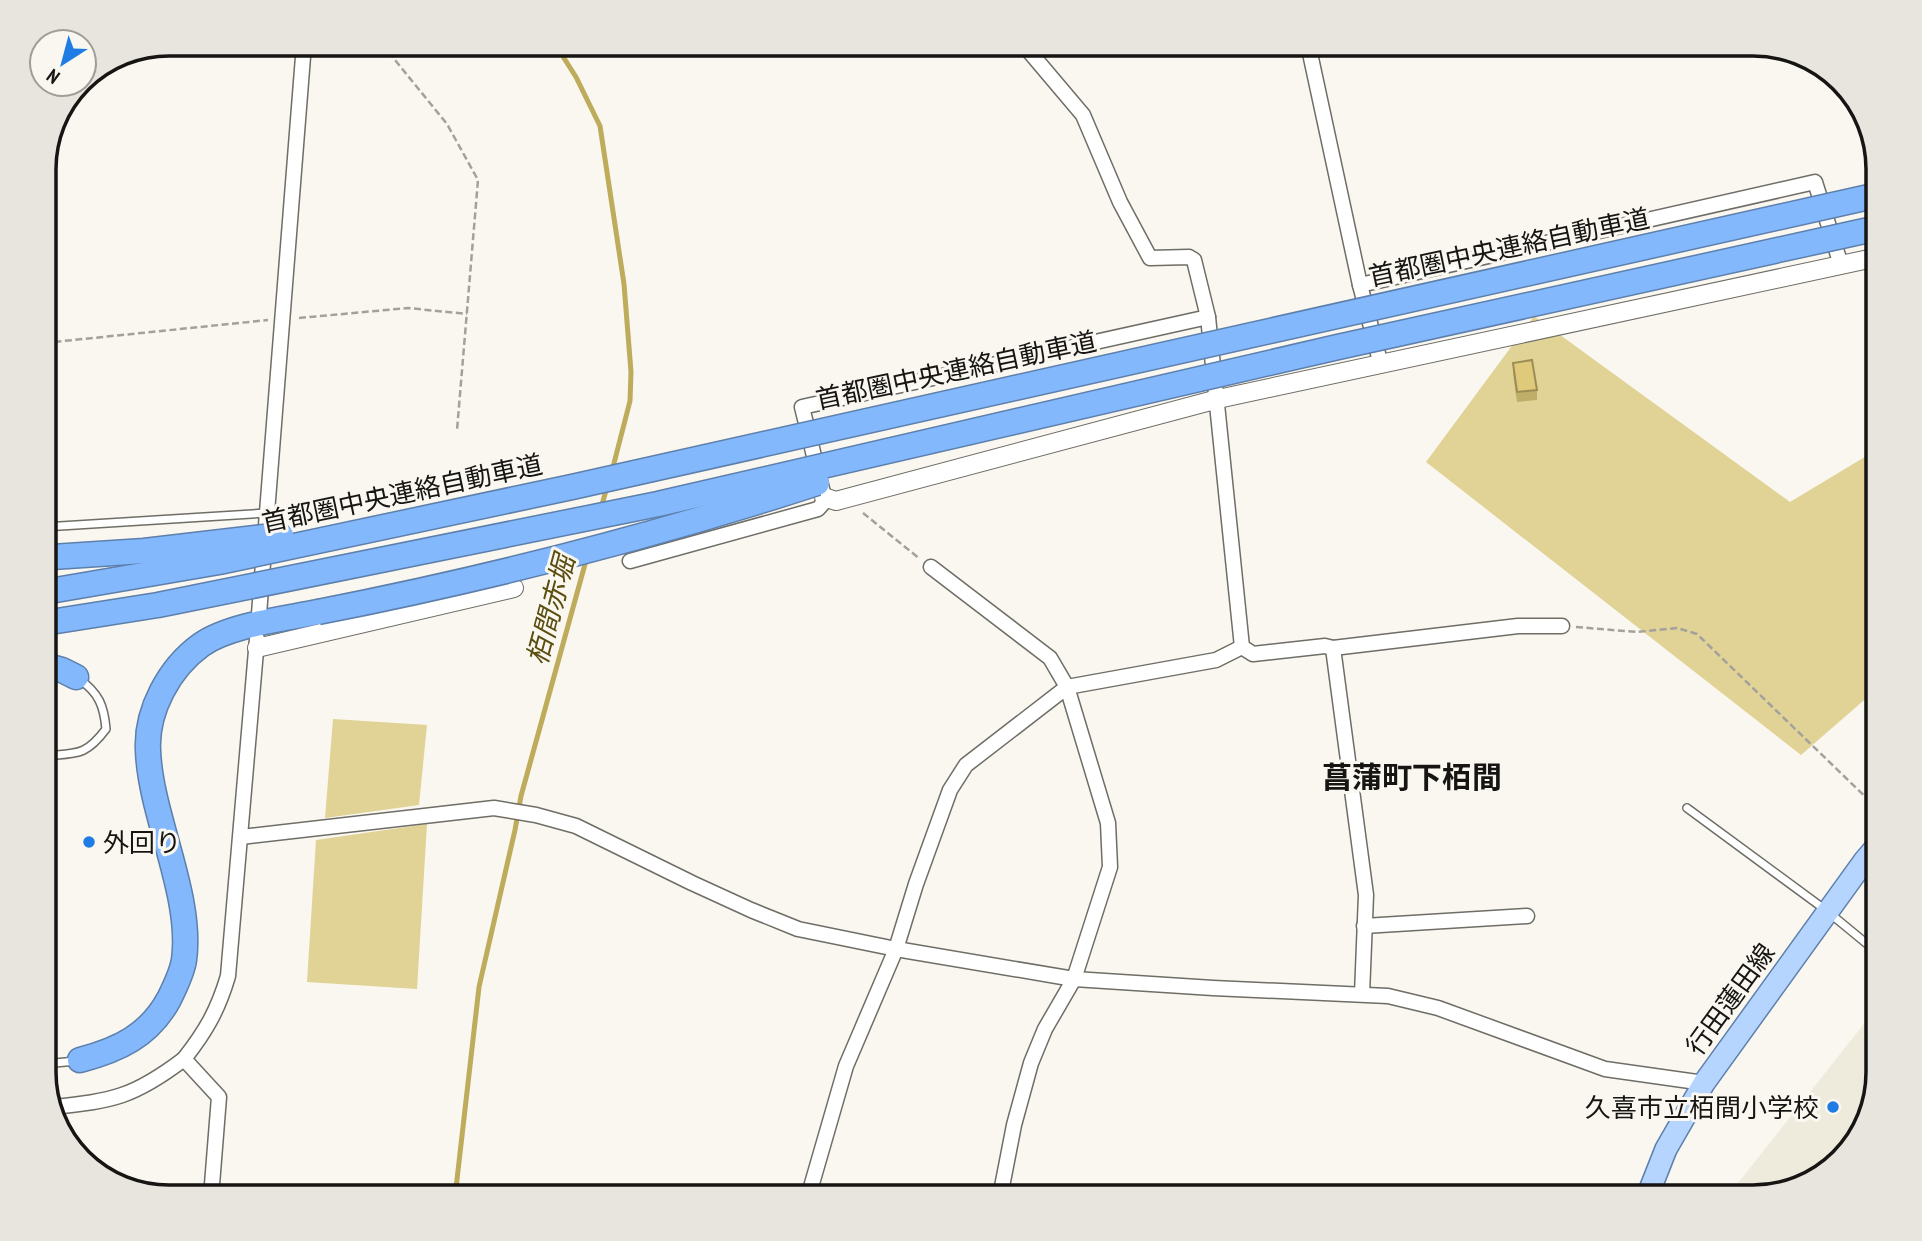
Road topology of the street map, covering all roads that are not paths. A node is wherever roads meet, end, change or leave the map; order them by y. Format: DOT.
graph roads {
  1 [pos="303,56"];
  2 [pos="1033,56"];
  3 [pos="1311,56"];
  4 [pos="1866,197"];
  5 [pos="1866,231"];
  6 [pos="1866,260"];
  7 [pos="1841,265"];
  8 [pos="1360,285"];
  9 [pos="1208,317"];
  10 [pos="1381,365"];
  11 [pos="1218,399"];
  12 [pos="971,434"];
  13 [pos="572,487"];
  14 [pos="824,497"];
  15 [pos="267,513"];
  16 [pos="56,526"];
  17 [pos="56,556"];
  18 [pos="630,561"];
  19 [pos="931,567"];
  20 [pos="513,588"];
  21 [pos="56,590"];
  22 [pos="260,614"];
  23 [pos="56,621"];
  24 [pos="1562,626"];
  25 [pos="257,644"];
  26 [pos="1242,647"];
  27 [pos="1333,648"];
  28 [pos="56,668"];
  29 [pos="76,677"];
  30 [pos="1067,687"];
  31 [pos="56,755"];
  32 [pos="1687,808"];
  33 [pos="240,837"];
  34 [pos="1866,861"];
  35 [pos="1828,911"];
  36 [pos="1527,915"];
  37 [pos="1364,926"];
  38 [pos="1866,943"];
  39 [pos="896,949"];
  40 [pos="1074,979"];
  41 [pos="1362,994"];
  42 [pos="184,1059"];
  43 [pos="80,1060"];
  44 [pos="56,1063"];
  45 [pos="1704,1083"];
  46 [pos="61,1106"];
  47 [pos="212,1185"];
  48 [pos="812,1185"];
  49 [pos="1002,1185"];
  50 [pos="1652,1185"];
  1 -- 15 [label="street"];
  2 -- 9 [label="street"];
  3 -- 8 [label="street"];
  4 -- 13 [label="highway, 首都圏中央連絡自動車道, bridge"];
  5 -- 12 [label="highway, bridge"];
  6 -- 7 [label="street"];
  7 -- 8 [label="street"];
  7 -- 10 [label="street"];
  8 -- 10 [label="street"];
  9 -- 11 [label="street"];
  9 -- 14 [label="street"];
  10 -- 11 [label="street"];
  11 -- 14 [label="street"];
  11 -- 26 [label="street"];
  12 -- 23 [label="highway, bridge"];
  12 -- 43 [label="highway, bridge"];
  13 -- 17 [label="highway, bridge"];
  13 -- 21 [label="highway, 首都圏中央連絡自動車道, bridge"];
  14 -- 18 [label="street"];
  15 -- 16 [label="lane"];
  15 -- 22 [label="street"];
  19 -- 30 [label="street"];
  20 -- 25 [label="street"];
  24 -- 27 [label="street"];
  25 -- 33 [label="street"];
  26 -- 27 [label="street"];
  26 -- 30 [label="street"];
  27 -- 37 [label="street"];
  28 -- 29 [label="highway"];
  29 -- 31 [label="lane"];
  30 -- 39 [label="street"];
  30 -- 40 [label="street"];
  32 -- 35 [label="lane"];
  33 -- 39 [label="street"];
  33 -- 42 [label="street"];
  34 -- 35 [label="main road, 行田蓮田線"];
  35 -- 38 [label="lane"];
  35 -- 45 [label="main road, 行田蓮田線"];
  36 -- 37 [label="street"];
  37 -- 41 [label="street"];
  39 -- 40 [label="street"];
  39 -- 48 [label="street"];
  40 -- 41 [label="street"];
  40 -- 49 [label="street"];
  41 -- 45 [label="street"];
  42 -- 46 [label="street"];
  42 -- 47 [label="street"];
  43 -- 44 [label="lane"];
  45 -- 50 [label="main road, 行田蓮田線"];
}
